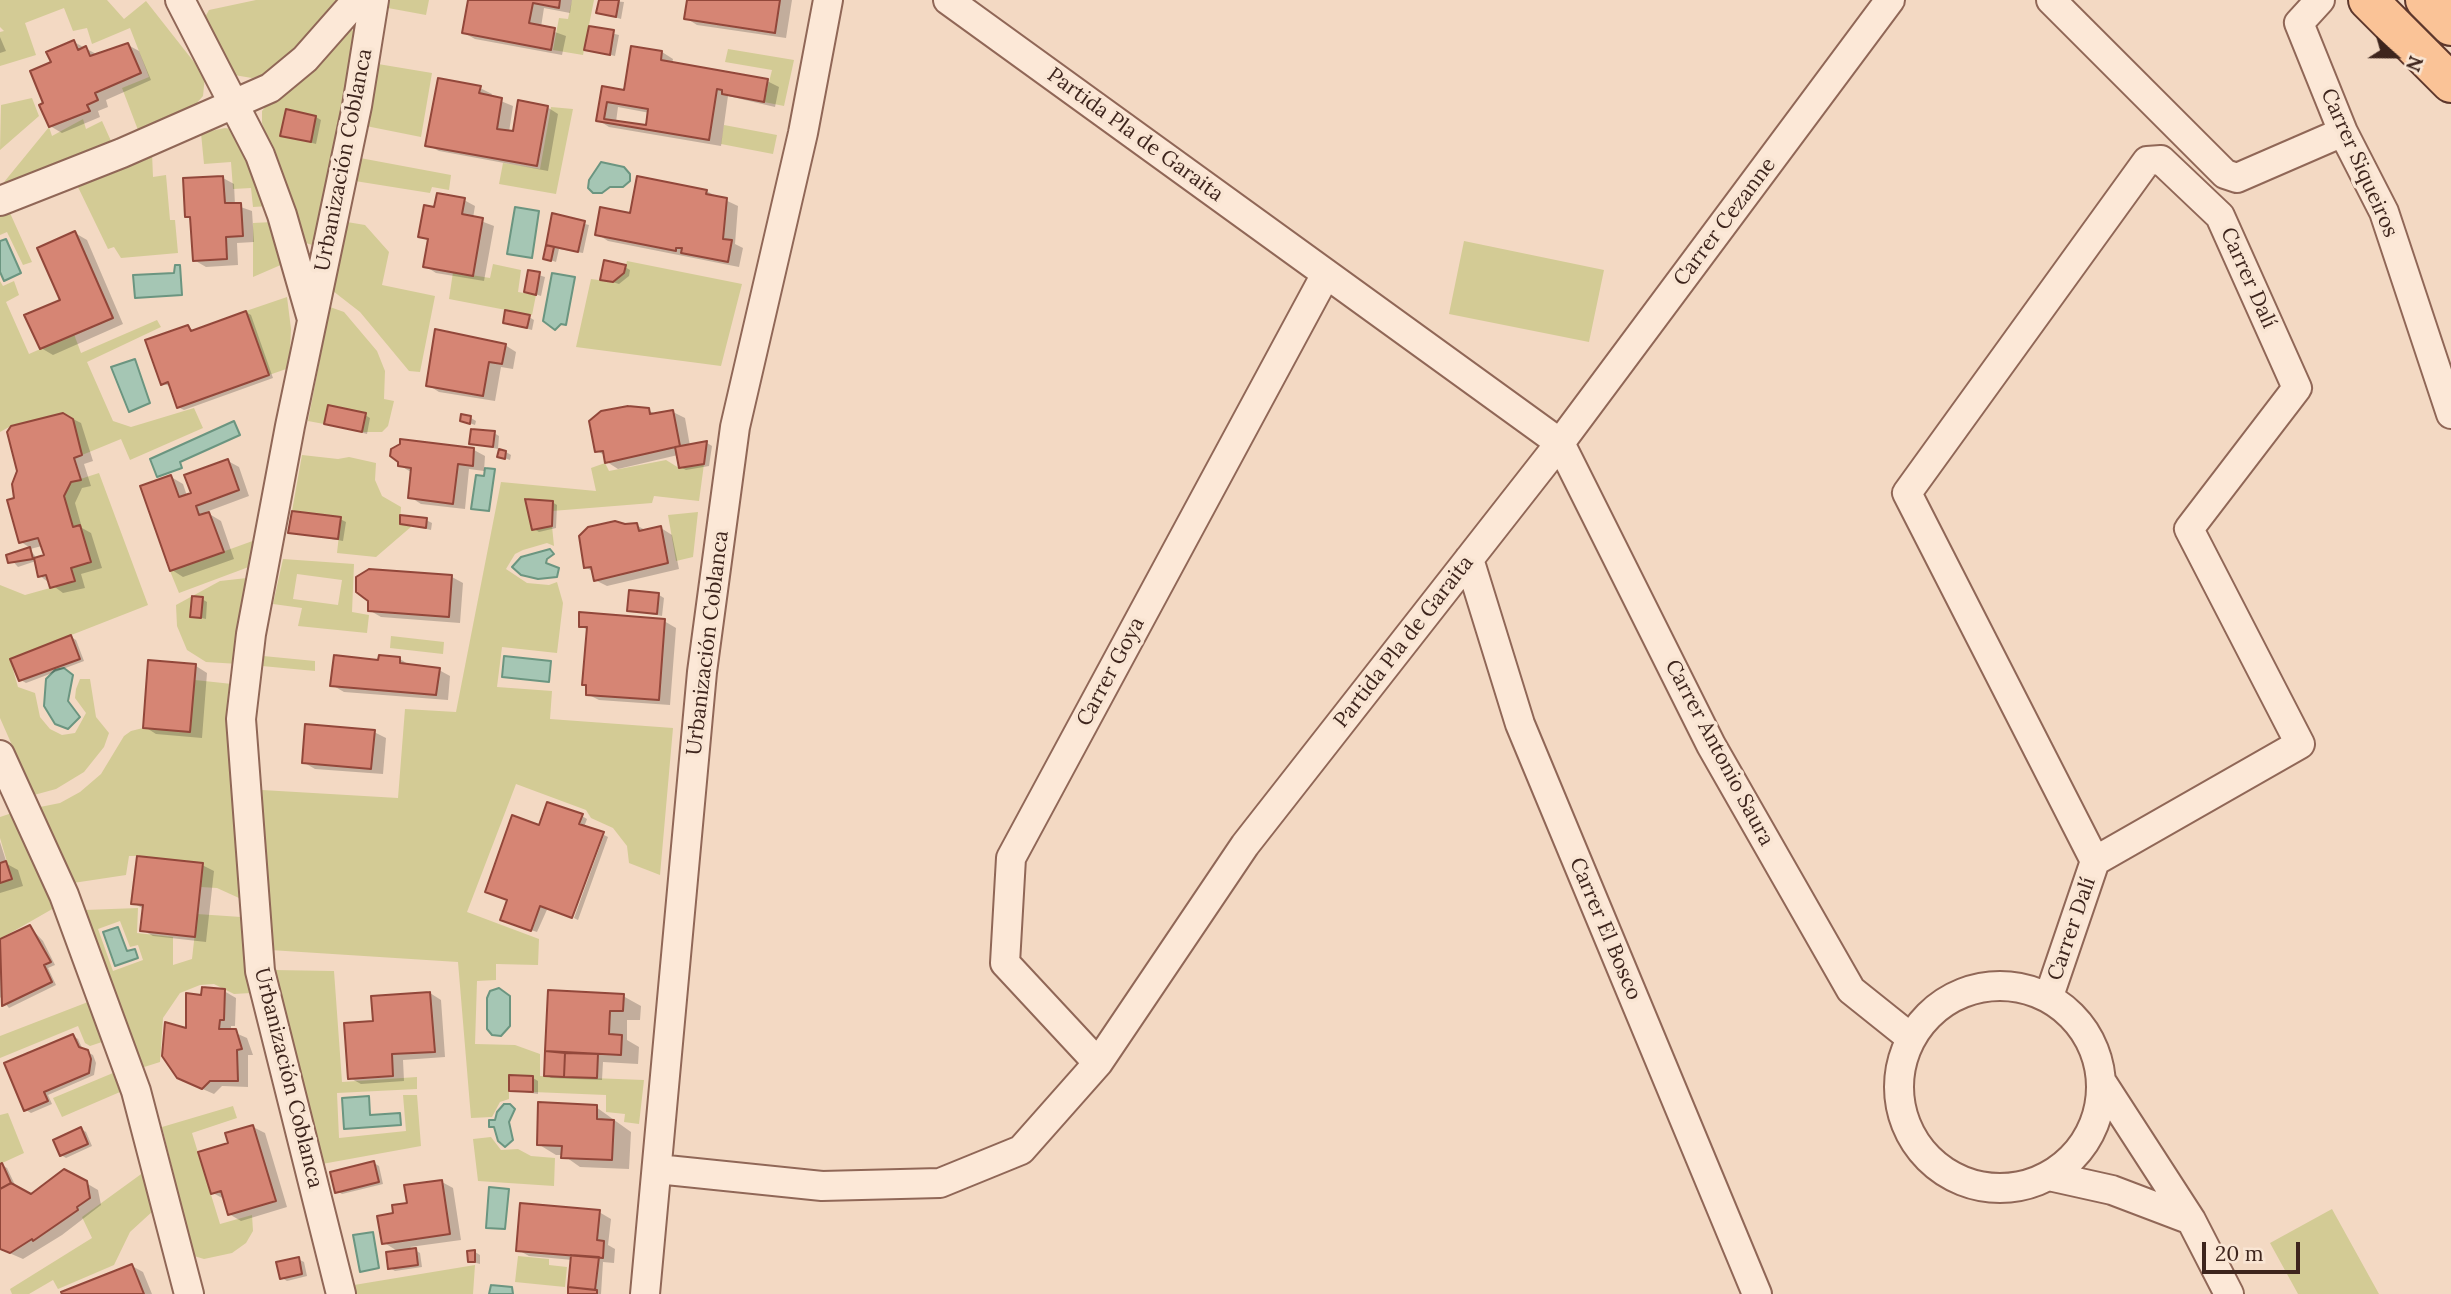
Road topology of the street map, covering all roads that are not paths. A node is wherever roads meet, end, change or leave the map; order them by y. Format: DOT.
graph roads {
  1 [pos="357,0"];
  2 [pos="374,0"];
  3 [pos="828,0"];
  4 [pos="948,0"];
  5 [pos="1890,0"];
  6 [pos="2051,0"];
  7 [pos="2320,0"];
  8 [pos="2368,0"];
  9 [pos="2426,0"];
  10 [pos="187,1"];
  11 [pos="2451,26"];
  12 [pos="2451,83"];
  13 [pos="233,106"];
  14 [pos="2343,132"];
  15 [pos="0,201"];
  16 [pos="1326,274"];
  17 [pos="312,319"];
  18 [pos="2451,414"];
  19 [pos="1560,443"];
  20 [pos="1469,559"];
  21 [pos="0,755"];
  22 [pos="2095,861"];
  23 [pos="2049,996"];
  24 [pos="1911,1038"];
  25 [pos="1098,1063"];
  26 [pos="2102,1084"];
  27 [pos="657,1170"];
  28 [pos="2049,1176"];
  29 [pos="2191,1220"];
  30 [pos="189,1294"];
  31 [pos="341,1294"];
  32 [pos="645,1294"];
  33 [pos="1757,1294"];
  34 [pos="2229,1294"];
  1 -- 13 [label="street, Urbanización Coblanca"];
  2 -- 17 [label="street, Urbanización Coblanca"];
  3 -- 27 [label="street, Urbanización Coblanca"];
  4 -- 16 [label="street, Partida Pla de Garaita"];
  5 -- 19 [label="street, Carrer Cezanne"];
  6 -- 14 [label="street"];
  7 -- 14 [label="street, Carrer Siqueiros"];
  8 -- 12 [label="main road"];
  9 -- 11 [label="main road"];
  10 -- 13 [label="street, Urbanización Coblanca"];
  13 -- 15 [label="street, Urbanización Coblanca"];
  13 -- 17 [label="street, Urbanización Coblanca"];
  14 -- 18 [label="street, Carrer Siqueiros"];
  16 -- 19 [label="street, Partida Pla de Garaita"];
  16 -- 25 [label="street, Carrer Goya"];
  17 -- 31 [label="street, Urbanización Coblanca"];
  19 -- 20 [label="street, Partida Pla de Garaita"];
  19 -- 24 [label="street, Carrer Antonio Saura"];
  20 -- 25 [label="street, Partida Pla de Garaita"];
  20 -- 33 [label="street, Carrer El Bosco"];
  21 -- 30 [label="street"];
  22 -- 22 [label="street, Carrer Dalí"];
  22 -- 23 [label="street, Carrer Dalí"];
  23 -- 24 [label="street"];
  23 -- 26 [label="street"];
  24 -- 28 [label="street"];
  25 -- 27 [label="street, Partida Pla de Garaita"];
  26 -- 28 [label="street"];
  26 -- 29 [label="street"];
  27 -- 32 [label="street, Urbanización Coblanca"];
  28 -- 29 [label="street"];
  29 -- 34 [label="street"];
}
